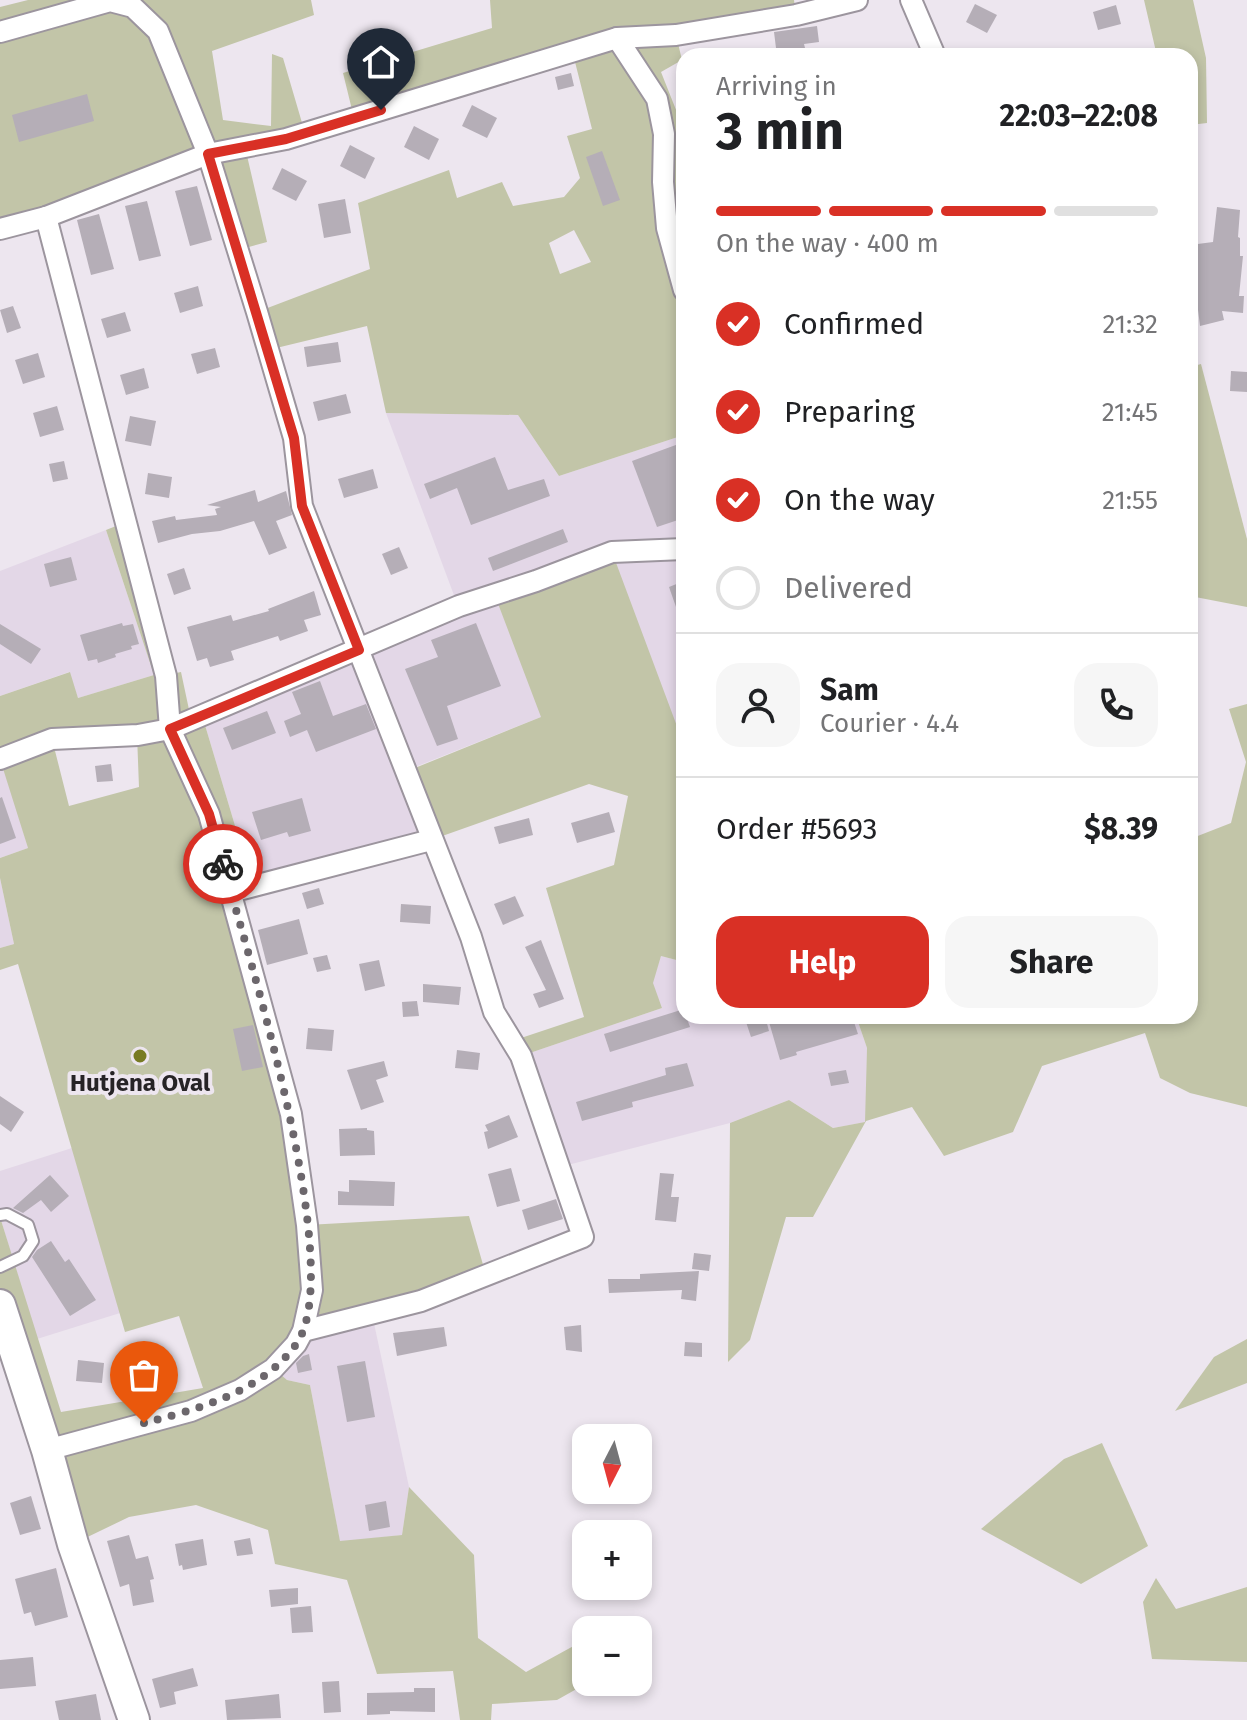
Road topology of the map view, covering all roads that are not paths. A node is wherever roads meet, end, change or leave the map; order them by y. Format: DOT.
graph roads {
  1 [pos="857,0"];
  2 [pos="911,0"];
  3 [pos="795,7"];
  4 [pos="0,32"];
  5 [pos="617,38"];
  6 [pos="932,48"];
  7 [pos="208,154"];
  8 [pos="46,217"];
  9 [pos="0,229"];
  10 [pos="676,261"];
  11 [pos="676,549"];
  12 [pos="359,650"];
  13 [pos="170,729"];
  14 [pos="0,759"];
  15 [pos="431,840"];
  16 [pos="231,892"];
  17 [pos="0,1215"];
  18 [pos="0,1267"];
  19 [pos="0,1305"];
  20 [pos="303,1331"];
  21 [pos="47,1450"];
  22 [pos="134,1720"];
  1 -- 3 [label="street"];
  2 -- 6 [label="street"];
  3 -- 5 [label="street"];
  4 -- 7 [label="street"];
  5 -- 7 [label="street"];
  5 -- 10 [label="street"];
  7 -- 8 [label="street"];
  7 -- 12 [label="street"];
  8 -- 9 [label="street"];
  8 -- 13 [label="street"];
  11 -- 12 [label="street"];
  12 -- 13 [label="street"];
  12 -- 15 [label="street"];
  13 -- 14 [label="street"];
  13 -- 16 [label="street"];
  15 -- 16 [label="street"];
  15 -- 20 [label="street"];
  16 -- 20 [label="street"];
  17 -- 18 [label="lane"];
  19 -- 21 [label="main road"];
  20 -- 21 [label="street"];
  21 -- 22 [label="main road"];
}
